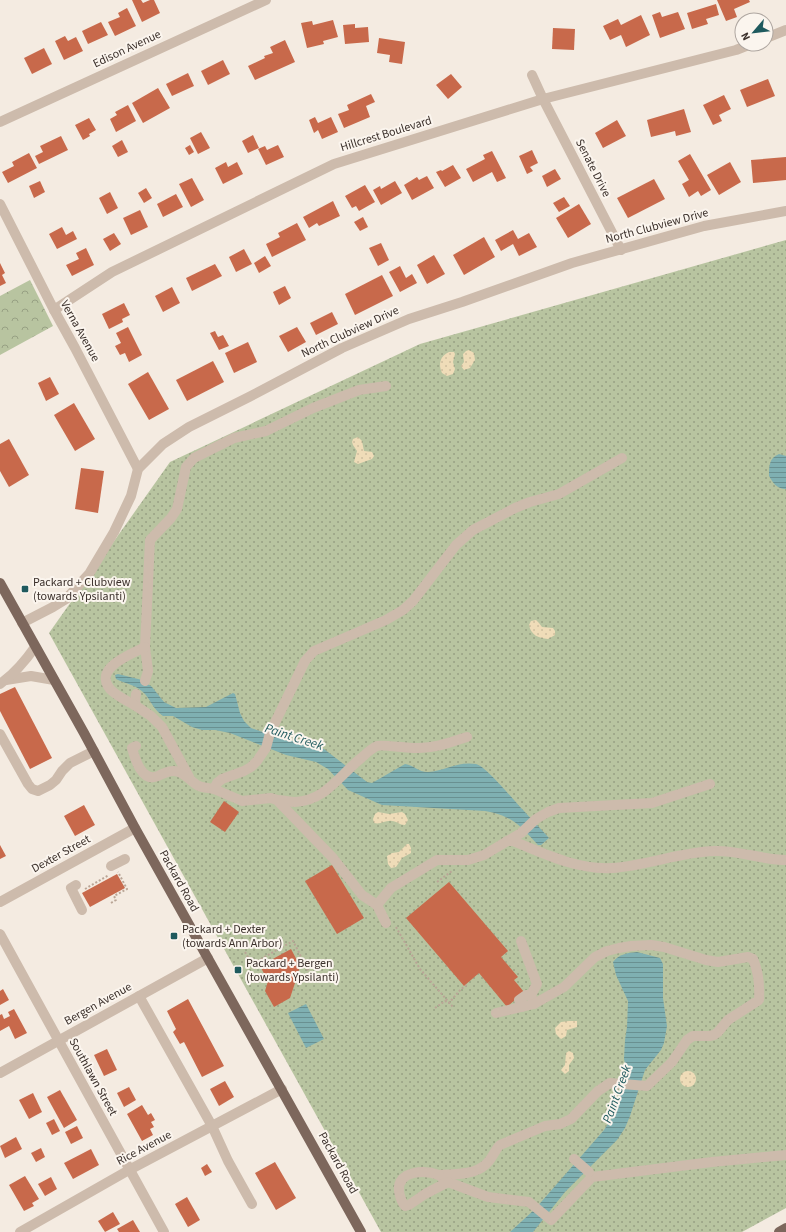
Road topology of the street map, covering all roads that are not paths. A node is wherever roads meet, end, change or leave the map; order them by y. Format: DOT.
graph roads {
  1 [pos="266,0"];
  2 [pos="786,30"];
  3 [pos="774,35"];
  4 [pos="734,50"];
  5 [pos="532,75"];
  6 [pos="543,99"];
  7 [pos="0,122"];
  8 [pos="0,204"];
  9 [pos="786,211"];
  10 [pos="621,250"];
  11 [pos="54,310"];
  12 [pos="386,386"];
  13 [pos="622,458"];
  14 [pos="138,469"];
  15 [pos="0,583"];
  16 [pos="22,623"];
  17 [pos="35,647"];
  18 [pos="144,647"];
  19 [pos="54,680"];
  20 [pos="145,681"];
  21 [pos="3,682"];
  22 [pos="136,694"];
  23 [pos="136,706"];
  24 [pos="0,734"];
  25 [pos="467,737"];
  26 [pos="136,746"];
  27 [pos="94,751"];
  28 [pos="189,777"];
  29 [pos="710,784"];
  30 [pos="214,789"];
  31 [pos="277,800"];
  32 [pos="135,828"];
  33 [pos="507,841"];
  34 [pos="786,860"];
  35 [pos="124,863"];
  36 [pos="111,870"];
  37 [pos="78,888"];
  38 [pos="0,902"];
  39 [pos="377,905"];
  40 [pos="82,910"];
  41 [pos="390,923"];
  42 [pos="0,934"];
  43 [pos="521,941"];
  44 [pos="208,958"];
  45 [pos="139,996"];
  46 [pos="532,1000"];
  47 [pos="496,1013"];
  48 [pos="59,1041"];
  49 [pos="0,1073"];
  50 [pos="282,1089"];
  51 [pos="212,1126"];
  52 [pos="786,1155"];
  53 [pos="574,1159"];
  54 [pos="129,1170"];
  55 [pos="589,1172"];
  56 [pos="439,1175"];
  57 [pos="448,1182"];
  58 [pos="252,1204"];
  59 [pos="786,1228"];
  60 [pos="20,1232"];
  61 [pos="164,1232"];
  62 [pos="361,1232"];
  63 [pos="779,1232"];
  1 -- 7 [label="street, Edison Avenue"];
  2 -- 3 [label="street"];
  4 -- 6 [label="street, Hillcrest Boulevard"];
  5 -- 6 [label="street, Senate Drive"];
  6 -- 10 [label="street, Senate Drive"];
  6 -- 11 [label="street, Hillcrest Boulevard"];
  8 -- 11 [label="street, Verna Avenue"];
  9 -- 10 [label="street, North Clubview Drive"];
  10 -- 14 [label="street, North Clubview Drive"];
  11 -- 14 [label="street, Verna Avenue"];
  12 -- 18 [label="street"];
  13 -- 30 [label="street"];
  14 -- 16 [label="street"];
  15 -- 16 [label="main road, Packard Road"];
  16 -- 17 [label="main road, Packard Road"];
  17 -- 19 [label="main road, Packard Road"];
  17 -- 21 [label="street"];
  18 -- 20 [label="street"];
  18 -- 23 [label="street"];
  19 -- 21 [label="street"];
  19 -- 27 [label="main road, Packard Road"];
  22 -- 23 [label="street"];
  23 -- 28 [label="street"];
  24 -- 27 [label="street"];
  25 -- 31 [label="street"];
  26 -- 28 [label="street"];
  27 -- 32 [label="main road, Packard Road"];
  28 -- 30 [label="street"];
  29 -- 33 [label="street"];
  30 -- 31 [label="street"];
  31 -- 39 [label="street"];
  32 -- 38 [label="street, Dexter Street"];
  32 -- 44 [label="main road, Packard Road"];
  33 -- 34 [label="street"];
  33 -- 39 [label="street"];
  35 -- 36 [label="street"];
  37 -- 40 [label="street"];
  39 -- 41 [label="street"];
  42 -- 48 [label="street, Southlawn Street"];
  43 -- 46 [label="street"];
  44 -- 45 [label="street, Bergen Avenue"];
  44 -- 50 [label="main road, Packard Road"];
  45 -- 48 [label="street, Bergen Avenue"];
  45 -- 51 [label="street"];
  46 -- 47 [label="street"];
  46 -- 56 [label="street"];
  48 -- 49 [label="street, Bergen Avenue"];
  48 -- 54 [label="street, Southlawn Street"];
  50 -- 51 [label="street, Rice Avenue"];
  50 -- 62 [label="main road, Packard Road"];
  51 -- 54 [label="street, Rice Avenue"];
  51 -- 58 [label="street"];
  52 -- 57 [label="street"];
  53 -- 55 [label="street"];
  54 -- 60 [label="street, Rice Avenue"];
  54 -- 61 [label="street, Southlawn Street"];
  56 -- 57 [label="street"];
  56 -- 57 [label="street"];
  59 -- 63 [label="main road"];
}
